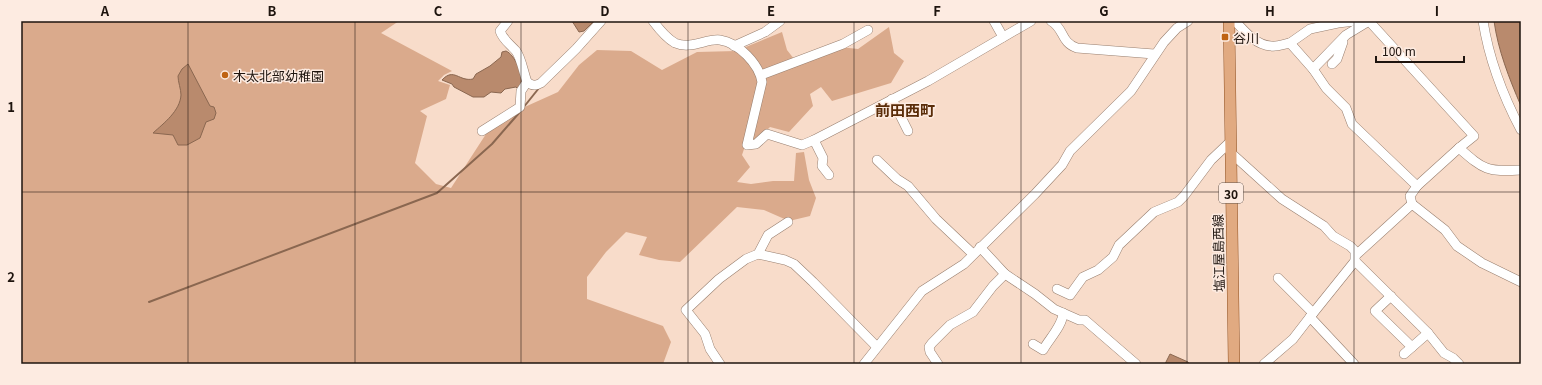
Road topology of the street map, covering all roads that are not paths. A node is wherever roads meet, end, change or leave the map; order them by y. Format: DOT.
graph roads {
  1 [pos="508,21"];
  2 [pos="601,21"];
  3 [pos="653,21"];
  4 [pos="780,21"];
  5 [pos="994,21"];
  6 [pos="1031,21"];
  7 [pos="1188,21"];
  8 [pos="1228,21"];
  9 [pos="1236,21"];
  10 [pos="1355,21"];
  11 [pos="1360,21"];
  12 [pos="1483,21"];
  13 [pos="1054,22"];
  14 [pos="868,30"];
  15 [pos="1346,35"];
  16 [pos="1003,37"];
  17 [pos="1290,43"];
  18 [pos="734,46"];
  19 [pos="1154,54"];
  20 [pos="1332,64"];
  21 [pos="1313,69"];
  22 [pos="761,75"];
  23 [pos="527,82"];
  24 [pos="892,99"];
  25 [pos="1521,130"];
  26 [pos="482,131"];
  27 [pos="908,131"];
  28 [pos="814,140"];
  29 [pos="1230,147"];
  30 [pos="1459,148"];
  31 [pos="877,160"];
  32 [pos="1521,170"];
  33 [pos="828,175"];
  34 [pos="1417,186"];
  35 [pos="1412,204"];
  36 [pos="788,222"];
  37 [pos="980,247"];
  38 [pos="758,254"];
  39 [pos="973,254"];
  40 [pos="1355,258"];
  41 [pos="1005,274"];
  42 [pos="1278,278"];
  43 [pos="1521,282"];
  44 [pos="1057,289"];
  45 [pos="1391,296"];
  46 [pos="1063,313"];
  47 [pos="1312,315"];
  48 [pos="1428,333"];
  49 [pos="1032,344"];
  50 [pos="877,347"];
  51 [pos="1412,347"];
  52 [pos="1404,354"];
  53 [pos="720,364"];
  54 [pos="864,364"];
  55 [pos="938,364"];
  56 [pos="1136,364"];
  57 [pos="1234,364"];
  58 [pos="1264,364"];
  59 [pos="1354,364"];
  60 [pos="1459,364"];
  1 -- 23 [label="street"];
  2 -- 23 [label="street"];
  3 -- 18 [label="street"];
  4 -- 18 [label="street"];
  5 -- 16 [label="street"];
  6 -- 16 [label="street"];
  7 -- 19 [label="street"];
  8 -- 29 [label="main road, 塩江屋島西線 / 30"];
  9 -- 17 [label="street"];
  10 -- 17 [label="street"];
  11 -- 15 [label="street"];
  12 -- 25 [label="street"];
  13 -- 19 [label="street"];
  14 -- 22 [label="street"];
  15 -- 20 [label="street"];
  15 -- 21 [label="street"];
  15 -- 30 [label="street"];
  16 -- 24 [label="street"];
  17 -- 21 [label="street"];
  18 -- 22 [label="street"];
  19 -- 37 [label="street"];
  21 -- 34 [label="street"];
  22 -- 28 [label="street"];
  23 -- 26 [label="street"];
  24 -- 27 [label="street"];
  24 -- 28 [label="street"];
  28 -- 33 [label="street"];
  29 -- 40 [label="street"];
  29 -- 44 [label="street"];
  29 -- 57 [label="main road, 塩江屋島西線 / 30"];
  30 -- 32 [label="street"];
  30 -- 34 [label="street"];
  31 -- 39 [label="street"];
  34 -- 35 [label="street"];
  35 -- 40 [label="street"];
  35 -- 43 [label="street"];
  36 -- 38 [label="street"];
  37 -- 39 [label="street"];
  37 -- 41 [label="street"];
  38 -- 50 [label="street"];
  38 -- 53 [label="street"];
  39 -- 50 [label="street"];
  40 -- 45 [label="street"];
  40 -- 47 [label="street"];
  41 -- 46 [label="street"];
  41 -- 55 [label="street"];
  42 -- 47 [label="street"];
  45 -- 48 [label="street"];
  45 -- 51 [label="street"];
  46 -- 49 [label="street"];
  46 -- 56 [label="street"];
  47 -- 58 [label="street"];
  47 -- 59 [label="street"];
  48 -- 51 [label="street"];
  48 -- 60 [label="street"];
  50 -- 54 [label="street"];
  51 -- 52 [label="street"];
}
